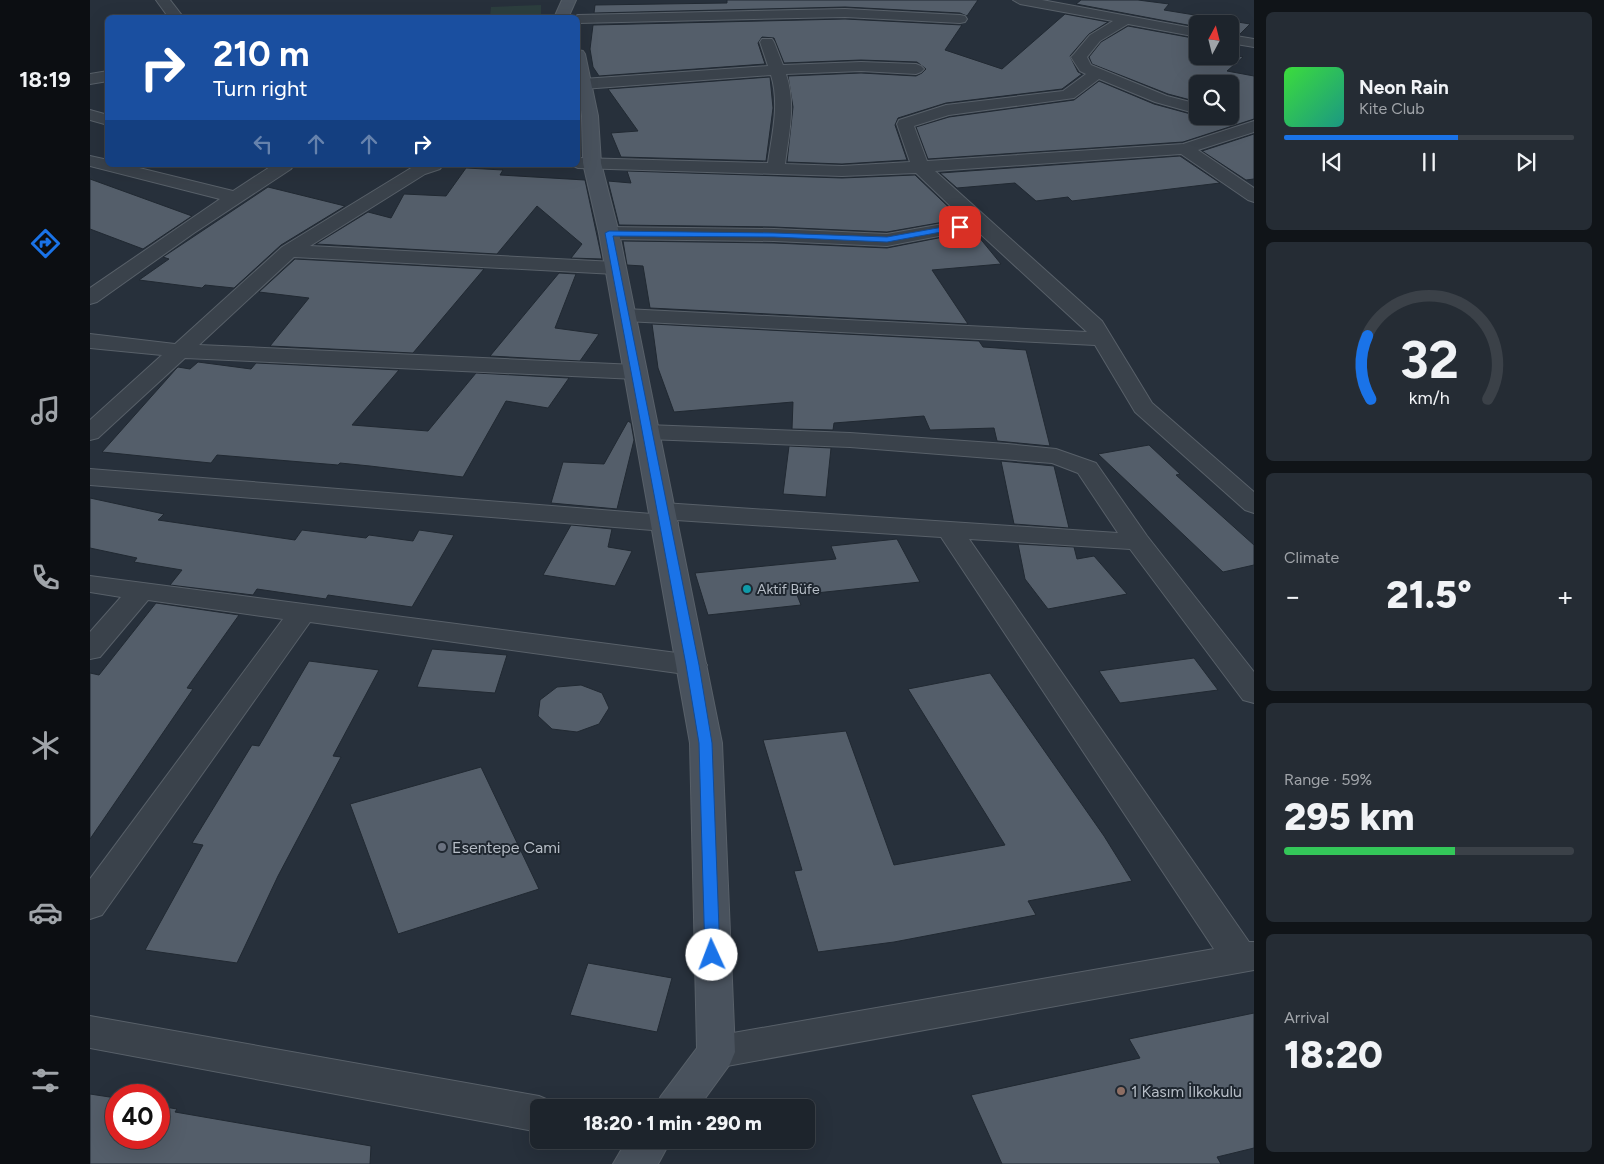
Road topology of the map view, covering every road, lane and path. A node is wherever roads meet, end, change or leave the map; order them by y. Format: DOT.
graph roads {
  1 [pos="163,0"];
  2 [pos="569,0"];
  3 [pos="1020,0"];
  4 [pos="175,15"];
  5 [pos="562,15"];
  6 [pos="580,19"];
  7 [pos="960,19"];
  8 [pos="1125,20"];
  9 [pos="1189,31"];
  10 [pos="1239,40"];
  11 [pos="767,42"];
  12 [pos="1254,43"];
  13 [pos="580,64"];
  14 [pos="775,70"];
  15 [pos="916,70"];
  16 [pos="1097,73"];
  17 [pos="105,76"];
  18 [pos="90,79"];
  19 [pos="584,84"];
  20 [pos="1189,108"];
  21 [pos="90,115"];
  22 [pos="105,119"];
  23 [pos="1239,121"];
  24 [pos="1254,126"];
  25 [pos="1185,150"];
  26 [pos="90,161"];
  27 [pos="585,163"];
  28 [pos="105,165"];
  29 [pos="114,167"];
  30 [pos="422,167"];
  31 [pos="920,167"];
  32 [pos="270,169"];
  33 [pos="776,169"];
  34 [pos="1254,196"];
  35 [pos="234,197"];
  36 [pos="979,223"];
  37 [pos="609,233"];
  38 [pos="289,251"];
  39 [pos="616,268"];
  40 [pos="90,298"];
  41 [pos="625,315"];
  42 [pos="1101,339"];
  43 [pos="90,341"];
  44 [pos="182,350"];
  45 [pos="636,372"];
  46 [pos="647,432"];
  47 [pos="90,433"];
  48 [pos="90,477"];
  49 [pos="1254,505"];
  50 [pos="664,517"];
  51 [pos="949,529"];
  52 [pos="1138,542"];
  53 [pos="90,584"];
  54 [pos="142,592"];
  55 [pos="302,614"];
  56 [pos="90,650"];
  57 [pos="692,665"];
  58 [pos="1254,693"];
  59 [pos="90,905"];
  60 [pos="1247,957"];
  61 [pos="90,1032"];
  62 [pos="716,1052"];
  63 [pos="682,1099"];
  64 [pos="530,1112"];
  65 [pos="645,1149"];
  66 [pos="634,1164"];
  1 -- 4 [label="street"];
  2 -- 5 [label="street"];
  3 -- 8 [label="street"];
  6 -- 7 [label="street"];
  8 -- 9 [label="street"];
  8 -- 16 [label="street"];
  10 -- 12 [label="street"];
  11 -- 14 [label="street"];
  13 -- 19 [label="street"];
  14 -- 15 [label="street"];
  14 -- 19 [label="street"];
  14 -- 33 [label="street"];
  16 -- 20 [label="street"];
  16 -- 31 [label="street"];
  17 -- 18 [label="street"];
  19 -- 27 [label="street"];
  21 -- 22 [label="street"];
  23 -- 24 [label="street"];
  24 -- 25 [label="street"];
  25 -- 31 [label="street"];
  25 -- 34 [label="street"];
  26 -- 28 [label="street"];
  27 -- 33 [label="street"];
  27 -- 37 [label="street"];
  29 -- 35 [label="street"];
  30 -- 38 [label="street"];
  31 -- 33 [label="street"];
  31 -- 36 [label="street"];
  32 -- 35 [label="street"];
  35 -- 40 [label="street"];
  36 -- 37 [label="street"];
  36 -- 42 [label="street"];
  37 -- 39 [label="street"];
  38 -- 39 [label="street"];
  38 -- 44 [label="street"];
  39 -- 41 [label="street"];
  41 -- 42 [label="street"];
  41 -- 45 [label="street"];
  42 -- 49 [label="street"];
  43 -- 44 [label="street"];
  44 -- 45 [label="street"];
  44 -- 47 [label="street"];
  45 -- 46 [label="street"];
  46 -- 50 [label="street"];
  46 -- 52 [label="street"];
  48 -- 50 [label="street"];
  50 -- 51 [label="street"];
  50 -- 57 [label="street"];
  51 -- 52 [label="street"];
  51 -- 60 [label="street"];
  52 -- 58 [label="street"];
  53 -- 54 [label="street"];
  54 -- 55 [label="street"];
  54 -- 56 [label="street"];
  55 -- 57 [label="street"];
  55 -- 59 [label="street"];
  57 -- 62 [label="street"];
  60 -- 62 [label="street"];
  61 -- 64 [label="street"];
  62 -- 63 [label="street"];
  65 -- 66 [label="street"];
}
